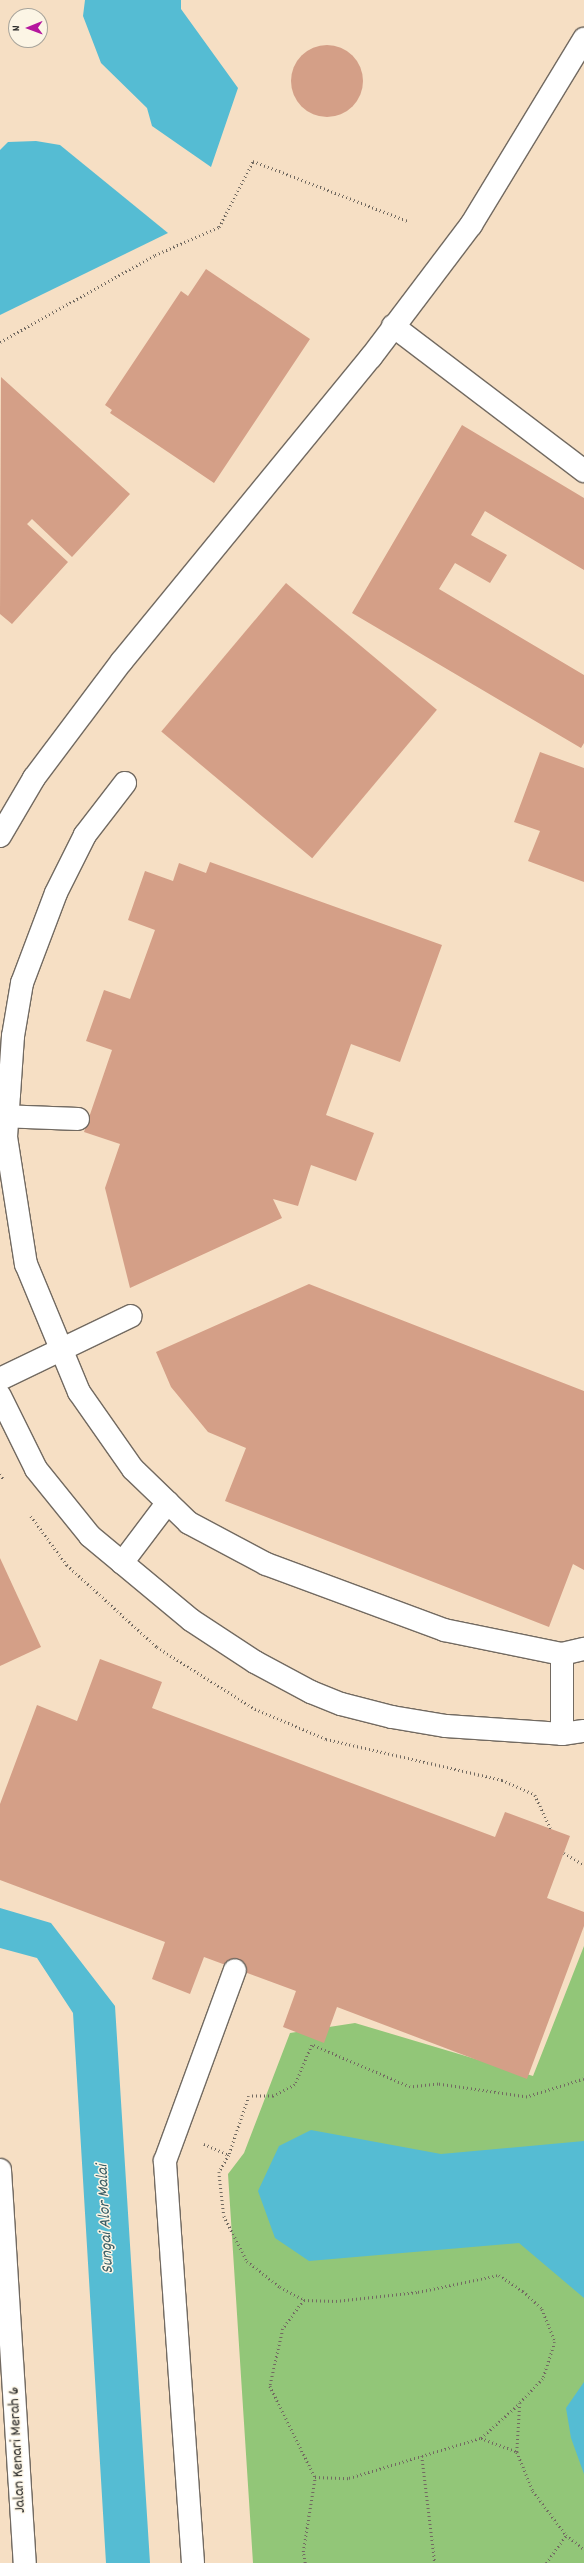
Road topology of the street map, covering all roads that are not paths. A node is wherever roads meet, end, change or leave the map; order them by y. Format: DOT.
graph roads {
  1 [pos="584,39"];
  2 [pos="393,326"];
  3 [pos="584,471"];
  4 [pos="124,783"];
  5 [pos="0,836"];
  6 [pos="4,1116"];
  7 [pos="78,1119"];
  8 [pos="131,1316"];
  9 [pos="60,1349"];
  10 [pos="0,1379"];
  11 [pos="0,1396"];
  12 [pos="168,1502"];
  13 [pos="122,1563"];
  14 [pos="584,1649"];
  15 [pos="562,1654"];
  16 [pos="584,1731"];
  17 [pos="562,1734"];
  18 [pos="235,1970"];
  19 [pos="0,2170"];
  20 [pos="25,2563"];
  21 [pos="193,2563"];
  1 -- 2 [label="street"];
  2 -- 3 [label="street"];
  2 -- 5 [label="street"];
  4 -- 6 [label="street"];
  6 -- 7 [label="street"];
  6 -- 9 [label="street"];
  8 -- 9 [label="street"];
  9 -- 10 [label="street"];
  9 -- 12 [label="street"];
  11 -- 13 [label="street"];
  12 -- 13 [label="street"];
  12 -- 15 [label="street"];
  13 -- 17 [label="street"];
  14 -- 15 [label="street"];
  15 -- 17 [label="street"];
  16 -- 17 [label="street"];
  18 -- 21 [label="street"];
  19 -- 20 [label="street, Jalan Kenari Merah 6"];
}
